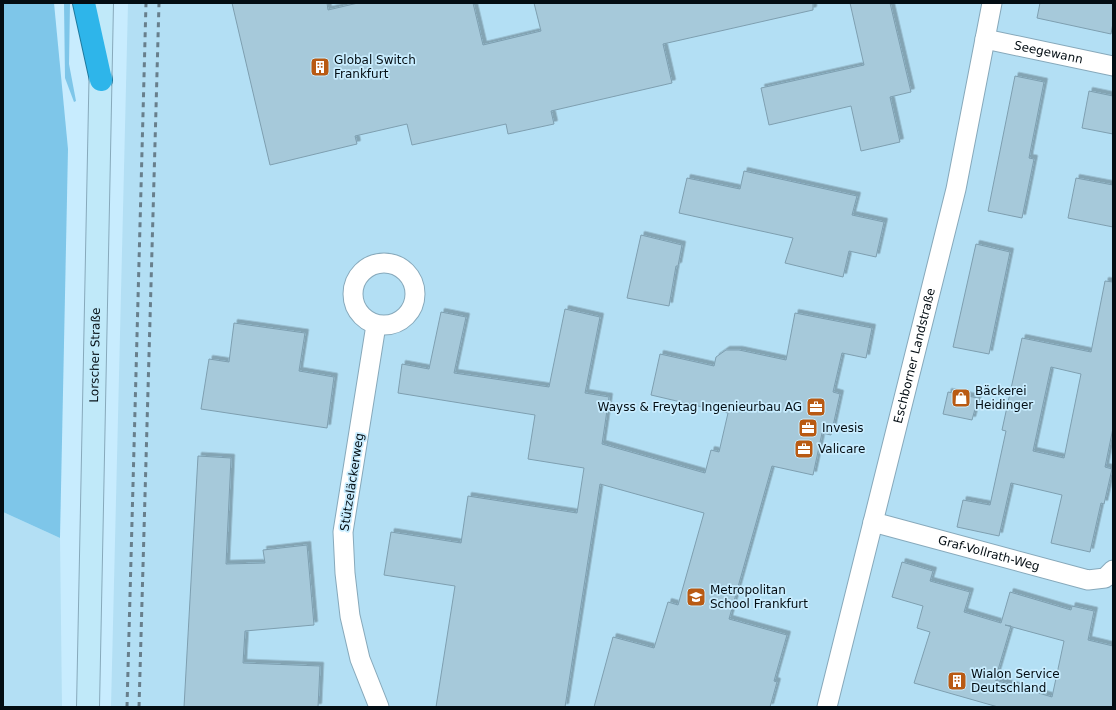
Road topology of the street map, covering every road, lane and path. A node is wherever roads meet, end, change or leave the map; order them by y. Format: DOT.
graph roads {
  1 [pos="84,3"];
  2 [pos="102,3"];
  3 [pos="992,3"];
  4 [pos="985,39"];
  5 [pos="1113,66"];
  6 [pos="102,80"];
  7 [pos="376,325"];
  8 [pos="873,522"];
  9 [pos="1109,574"];
  10 [pos="88,707"];
  11 [pos="379,707"];
  12 [pos="827,707"];
  1 -- 6 [label="highway"];
  2 -- 6 [label="main road, Lorscher Straße"];
  3 -- 4 [label="street, Eschborner Landstraße"];
  4 -- 5 [label="street, Seegewann"];
  4 -- 8 [label="street, Eschborner Landstraße"];
  6 -- 10 [label="main road, Lorscher Straße"];
  7 -- 7 [label="street"];
  7 -- 11 [label="street, Stützeläckerweg"];
  8 -- 9 [label="street, Graf-Vollrath-Weg"];
  8 -- 12 [label="street, Eschborner Landstraße"];
}
